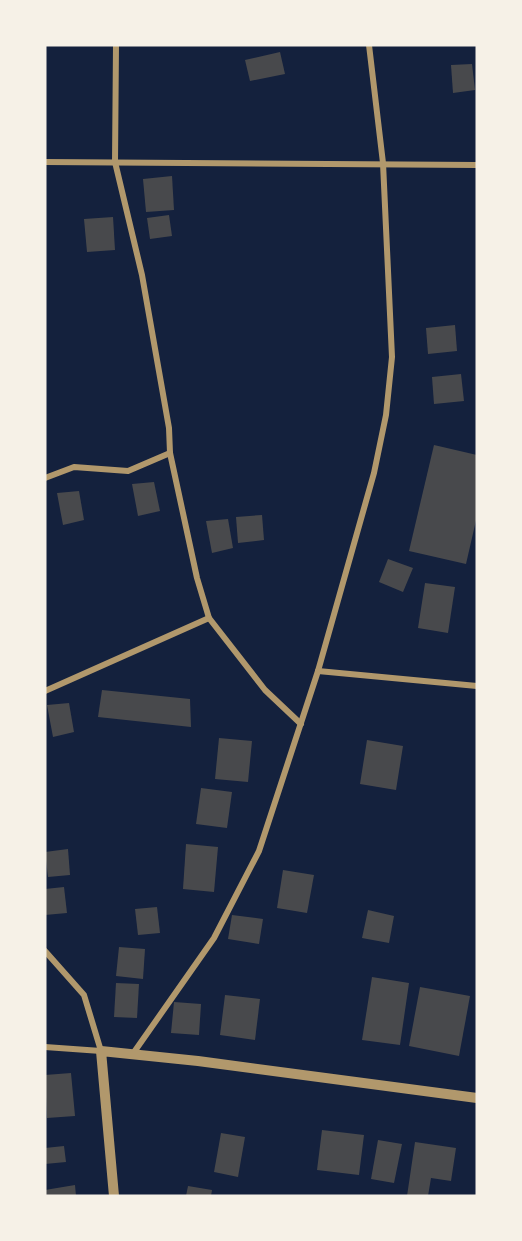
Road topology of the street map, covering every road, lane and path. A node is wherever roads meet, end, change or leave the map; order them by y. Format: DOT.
graph roads {
  1 [pos="116,45"];
  2 [pos="369,45"];
  3 [pos="45,162"];
  4 [pos="115,162"];
  5 [pos="383,163"];
  6 [pos="477,165"];
  7 [pos="170,453"];
  8 [pos="45,478"];
  9 [pos="209,618"];
  10 [pos="318,671"];
  11 [pos="477,686"];
  12 [pos="45,691"];
  13 [pos="302,724"];
  14 [pos="45,951"];
  15 [pos="45,1047"];
  16 [pos="101,1051"];
  17 [pos="132,1055"];
  18 [pos="477,1098"];
  19 [pos="114,1196"];
  1 -- 4 [label="street"];
  2 -- 5 [label="street"];
  3 -- 4 [label="street"];
  4 -- 5 [label="street"];
  4 -- 7 [label="street"];
  5 -- 6 [label="street"];
  5 -- 10 [label="street"];
  7 -- 8 [label="street"];
  7 -- 9 [label="street"];
  9 -- 12 [label="street"];
  9 -- 13 [label="street"];
  10 -- 11 [label="street"];
  10 -- 13 [label="street"];
  13 -- 17 [label="street"];
  14 -- 16 [label="street"];
  15 -- 16 [label="street"];
  16 -- 17 [label="street"];
  16 -- 19 [label="street"];
  17 -- 18 [label="street"];
}
